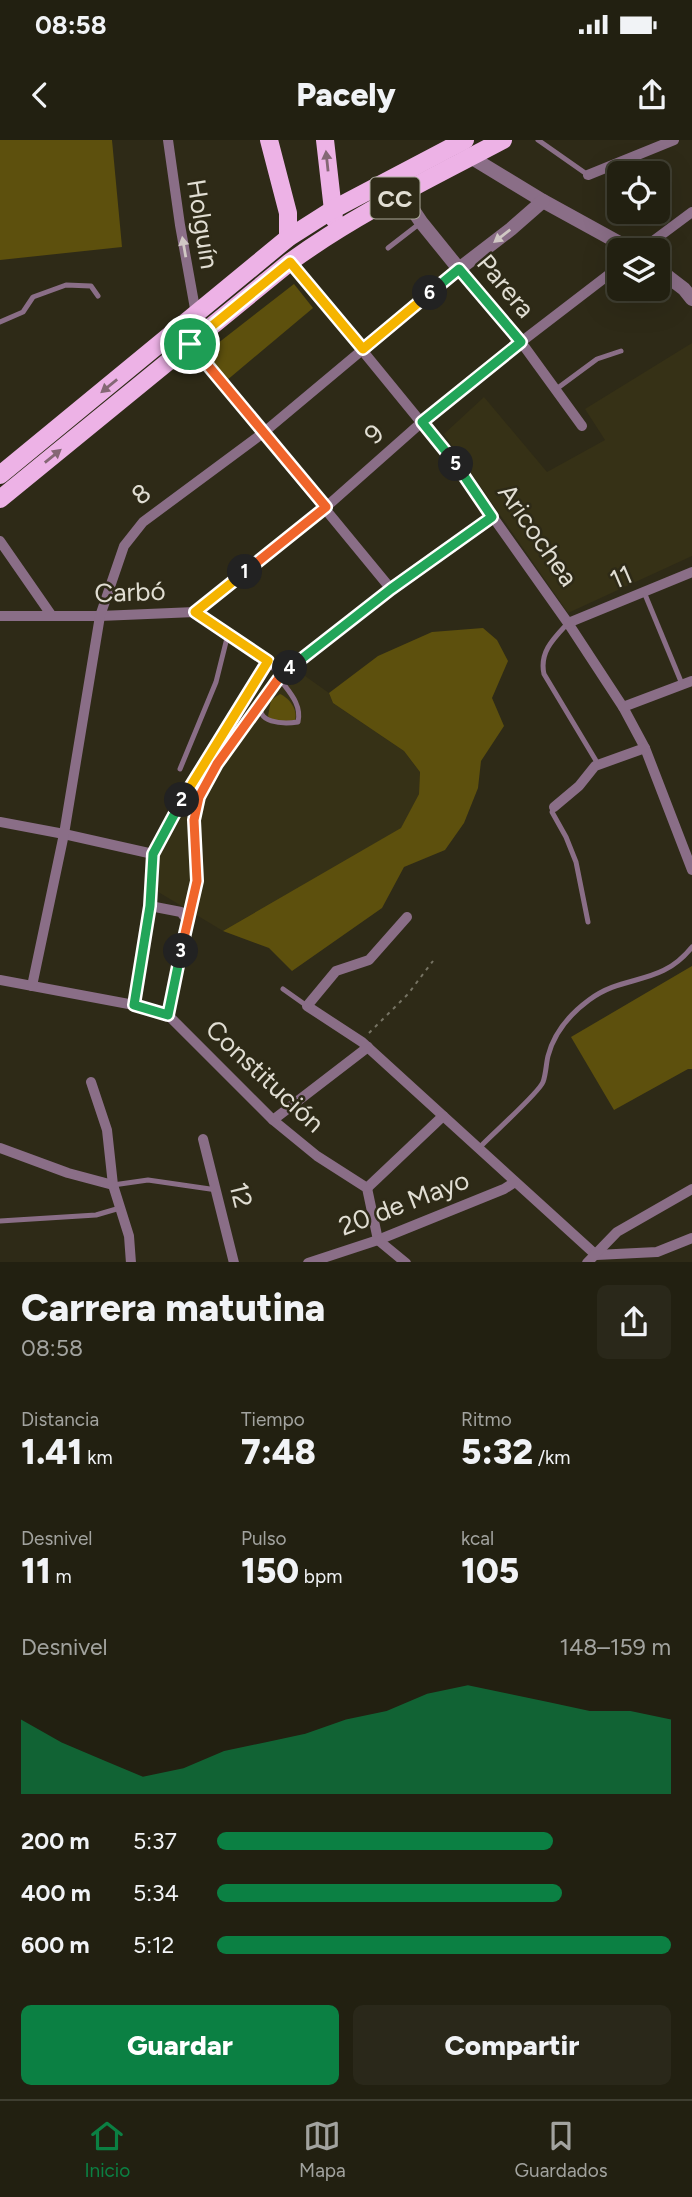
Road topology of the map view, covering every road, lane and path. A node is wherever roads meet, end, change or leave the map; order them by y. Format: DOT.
graph roads {
  1 [pos="168,140"];
  2 [pos="269,140"];
  3 [pos="325,140"];
  4 [pos="503,140"];
  5 [pos="538,140"];
  6 [pos="674,140"];
  7 [pos="458,146"];
  8 [pos="588,175"];
  9 [pos="392,177"];
  10 [pos="402,194"];
  11 [pos="543,201"];
  12 [pos="332,210"];
  13 [pos="692,212"];
  14 [pos="422,222"];
  15 [pos="337,230"];
  16 [pos="288,238"];
  17 [pos="610,238"];
  18 [pos="657,238"];
  19 [pos="388,248"];
  20 [pos="290,262"];
  21 [pos="459,269"];
  22 [pos="607,277"];
  23 [pos="670,278"];
  24 [pos="97,296"];
  25 [pos="692,299"];
  26 [pos="196,314"];
  27 [pos="0,322"];
  28 [pos="177,330"];
  29 [pos="521,342"];
  30 [pos="190,344"];
  31 [pos="363,349"];
  32 [pos="621,351"];
  33 [pos="555,390"];
  34 [pos="422,422"];
  35 [pos="582,426"];
  36 [pos="264,433"];
  37 [pos="0,475"];
  38 [pos="0,499"];
  39 [pos="326,507"];
  40 [pos="492,517"];
  41 [pos="0,541"];
  42 [pos="692,572"];
  43 [pos="391,589"];
  44 [pos="643,592"];
  45 [pos="195,612"];
  46 [pos="0,616"];
  47 [pos="52,616"];
  48 [pos="100,616"];
  49 [pos="568,623"];
  50 [pos="228,633"];
  51 [pos="268,661"];
  52 [pos="281,675"];
  53 [pos="689,682"];
  54 [pos="262,701"];
  55 [pos="623,707"];
  56 [pos="645,748"];
  57 [pos="598,764"];
  58 [pos="180,769"];
  59 [pos="554,807"];
  60 [pos="0,822"];
  61 [pos="64,834"];
  62 [pos="153,854"];
  63 [pos="692,870"];
  64 [pos="150,906"];
  65 [pos="407,917"];
  66 [pos="187,920"];
  67 [pos="588,922"];
  68 [pos="692,947"];
  69 [pos="433,961"];
  70 [pos="0,980"];
  71 [pos="32,986"];
  72 [pos="283,989"];
  73 [pos="134,1005"];
  74 [pos="307,1006"];
  75 [pos="168,1015"];
  76 [pos="365,1045"];
  77 [pos="91,1082"];
  78 [pos="443,1116"];
  79 [pos="273,1121"];
  80 [pos="203,1139"];
  81 [pos="0,1148"];
  82 [pos="479,1148"];
  83 [pos="515,1182"];
  84 [pos="113,1185"];
  85 [pos="367,1188"];
  86 [pos="692,1188"];
  87 [pos="217,1190"];
  88 [pos="120,1208"];
  89 [pos="0,1221"];
  90 [pos="692,1238"];
  91 [pos="378,1240"];
  92 [pos="659,1257"];
  93 [pos="592,1259"];
  94 [pos="131,1262"];
  95 [pos="234,1262"];
  96 [pos="308,1262"];
  97 [pos="405,1262"];
  26 -- 1 [label="street, Holguín, one-way"];
  2 -- 16 [label="main road"];
  12 -- 3 [label="main road, one-way"];
  4 -- 7 [label="main road, CC"];
  5 -- 8 [label="lane"];
  6 -- 8 [label="street"];
  7 -- 9 [label="main road, CC"];
  7 -- 10 [label="main road, CC"];
  7 -- 11 [label="street"];
  9 -- 10 [label="street, Parera"];
  9 -- 12 [label="main road, CC"];
  10 -- 14 [label="street, Parera"];
  10 -- 15 [label="main road, CC"];
  11 -- 17 [label="street"];
  11 -- 21 [label="street, 8, one-way"];
  12 -- 15 [label="main road"];
  12 -- 16 [label="main road, CC"];
  13 -- 18 [label="street"];
  14 -- 19 [label="lane"];
  14 -- 21 [label="street, Parera"];
  15 -- 20 [label="main road, CC"];
  16 -- 26 [label="main road, CC"];
  20 -- 30 [label="main road, CC"];
  20 -- 31 [label="street, Aricochea"];
  21 -- 29 [label="street, Parera"];
  21 -- 31 [label="street, 8"];
  22 -- 29 [label="street, 9"];
  23 -- 25 [label="street"];
  24 -- 27 [label="lane"];
  26 -- 28 [label="main road, CC"];
  28 -- 30 [label="street"];
  28 -- 37 [label="main road, CC, one-way"];
  29 -- 33 [label="street, Parera"];
  29 -- 34 [label="street, 9"];
  30 -- 36 [label="street"];
  38 -- 30 [label="main road, CC, one-way"];
  31 -- 34 [label="street, Aricochea"];
  31 -- 36 [label="street, 8"];
  32 -- 33 [label="lane"];
  33 -- 35 [label="street, Parera"];
  34 -- 39 [label="street, 9"];
  34 -- 40 [label="street, Aricochea"];
  36 -- 39 [label="street"];
  36 -- 48 [label="street, 8"];
  39 -- 43 [label="street"];
  39 -- 45 [label="street, 9"];
  40 -- 43 [label="street"];
  40 -- 49 [label="street, Aricochea"];
  41 -- 47 [label="street"];
  42 -- 44 [label="street, 11"];
  43 -- 52 [label="street"];
  44 -- 49 [label="street, 11"];
  44 -- 53 [label="lane"];
  45 -- 48 [label="street, Carbó"];
  45 -- 50 [label="street, Carbó"];
  46 -- 47 [label="street, Carbó"];
  47 -- 48 [label="street, Carbó"];
  48 -- 61 [label="street, 8"];
  49 -- 55 [label="street, Aricochea"];
  49 -- 57 [label="lane"];
  50 -- 51 [label="street, Carbó"];
  50 -- 58 [label="lane"];
  51 -- 52 [label="street, Carbó"];
  51 -- 62 [label="street"];
  52 -- 54 [label="lane"];
  52 -- 54 [label="lane"];
  53 -- 55 [label="street"];
  54 -- 66 [label="lane"];
  55 -- 56 [label="street, Aricochea"];
  56 -- 57 [label="street"];
  56 -- 63 [label="street, Aricochea"];
  57 -- 59 [label="street"];
  59 -- 67 [label="lane"];
  60 -- 61 [label="street"];
  61 -- 62 [label="street"];
  61 -- 71 [label="street, 8"];
  62 -- 64 [label="street"];
  64 -- 66 [label="street"];
  64 -- 73 [label="street"];
  65 -- 74 [label="street"];
  66 -- 75 [label="street"];
  68 -- 82 [label="lane"];
  69 -- 76 [label="path"];
  70 -- 71 [label="street, Constitución"];
  71 -- 73 [label="street, Constitución"];
  72 -- 74 [label="lane"];
  73 -- 75 [label="street, Constitución"];
  74 -- 76 [label="street"];
  75 -- 79 [label="street, Constitución"];
  76 -- 78 [label="street"];
  76 -- 79 [label="street"];
  77 -- 84 [label="street"];
  78 -- 82 [label="street"];
  78 -- 85 [label="street"];
  79 -- 85 [label="street, Constitución"];
  80 -- 87 [label="street, 12"];
  81 -- 84 [label="street"];
  82 -- 83 [label="street"];
  83 -- 91 [label="street, 20 de Mayo"];
  83 -- 93 [label="street"];
  84 -- 87 [label="lane"];
  84 -- 88 [label="street"];
  85 -- 91 [label="street"];
  86 -- 93 [label="street"];
  87 -- 95 [label="street, 12"];
  88 -- 89 [label="lane"];
  88 -- 94 [label="street"];
  90 -- 92 [label="street"];
  91 -- 96 [label="street, 20 de Mayo"];
  91 -- 97 [label="street"];
  92 -- 93 [label="street"];
}
